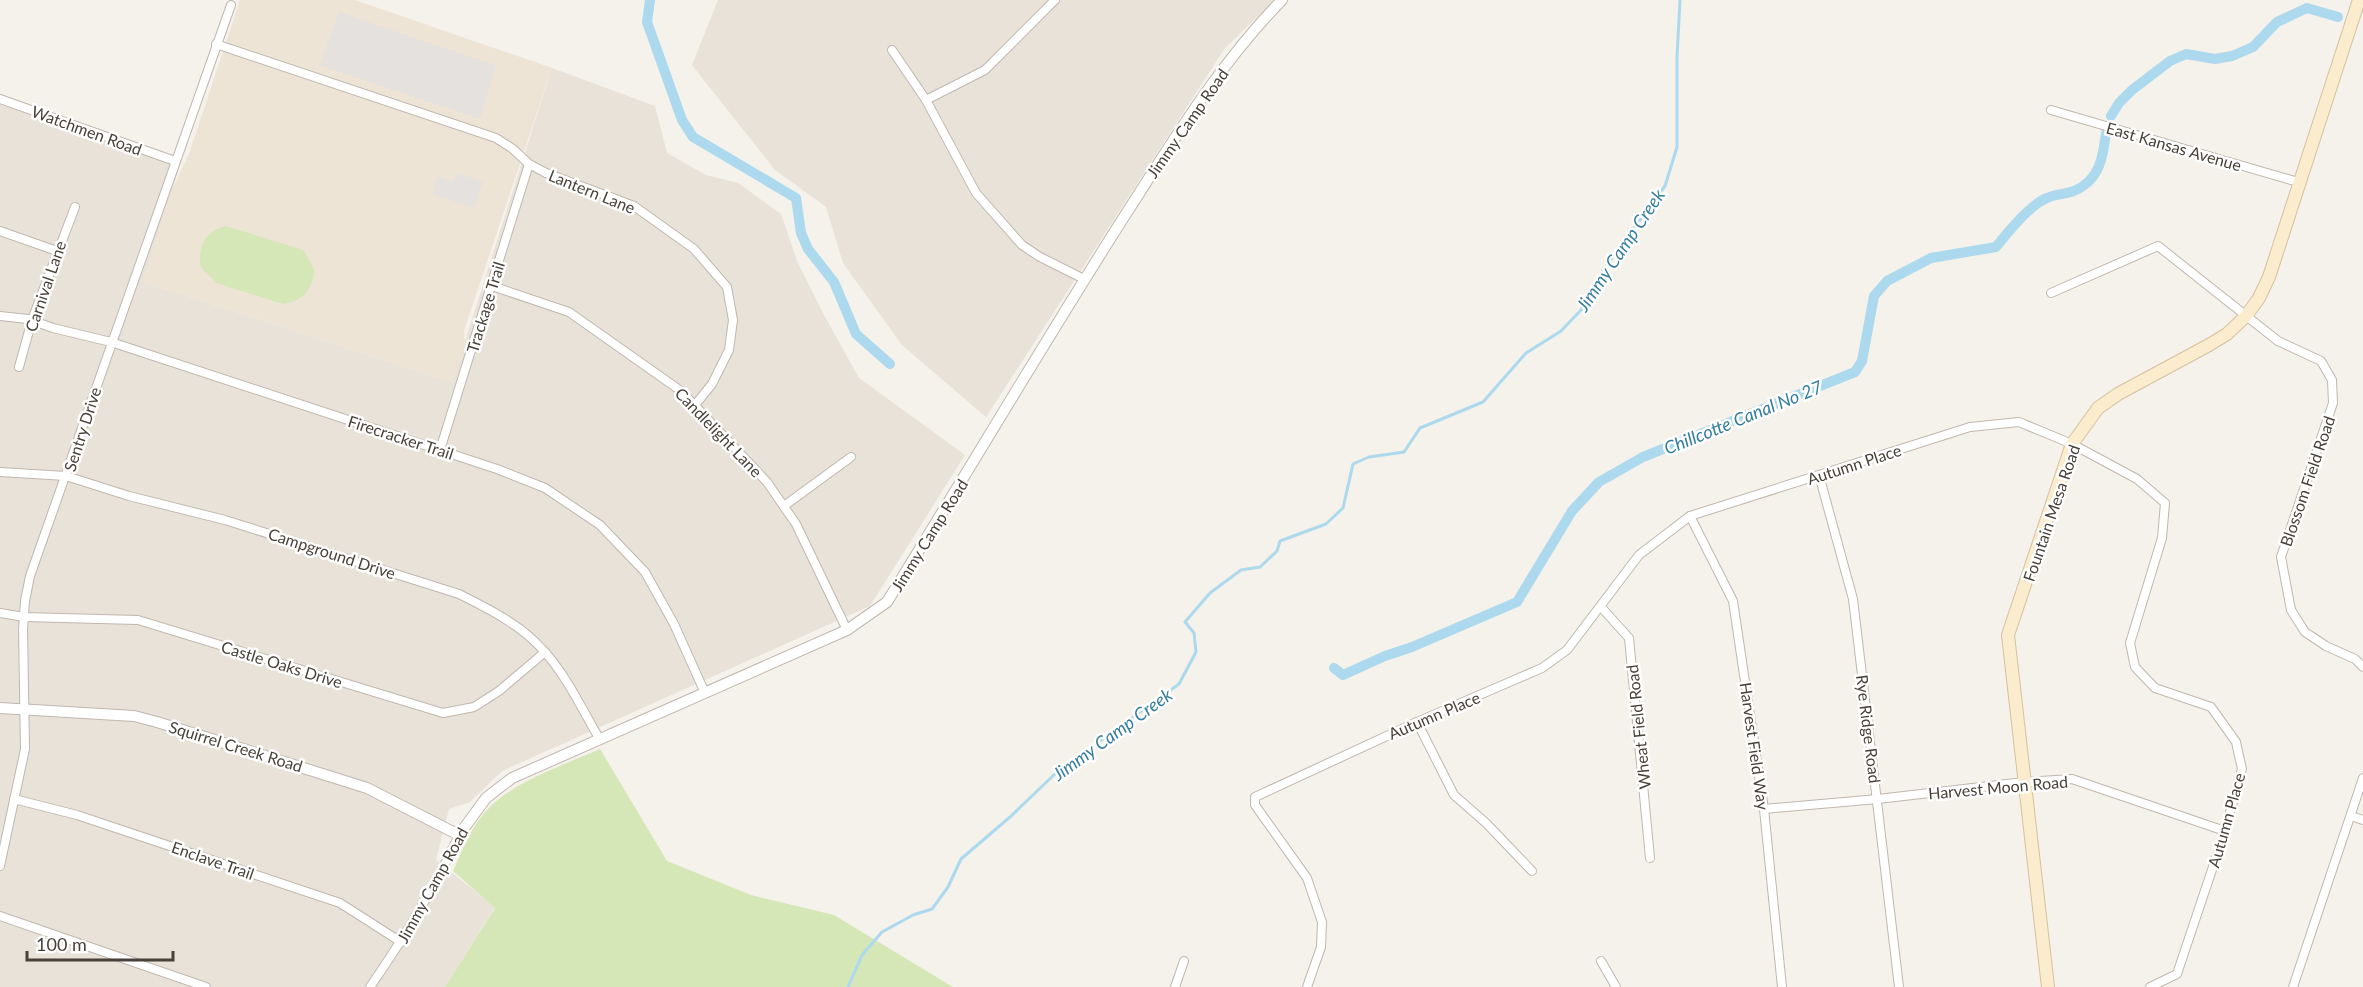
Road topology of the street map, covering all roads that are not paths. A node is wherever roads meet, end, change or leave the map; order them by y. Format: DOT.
graph roads {
  1 [pos="1055,0"];
  2 [pos="1282,0"];
  3 [pos="2360,0"];
  4 [pos="231,5"];
  5 [pos="216,44"];
  6 [pos="892,50"];
  7 [pos="0,99"];
  8 [pos="926,100"];
  9 [pos="2051,110"];
  10 [pos="175,161"];
  11 [pos="529,164"];
  12 [pos="2298,182"];
  13 [pos="75,207"];
  14 [pos="0,231"];
  15 [pos="57,251"];
  16 [pos="1084,279"];
  17 [pos="492,286"];
  18 [pos="2051,293"];
  19 [pos="0,316"];
  20 [pos="2246,316"];
  21 [pos="32,320"];
  22 [pos="111,342"];
  23 [pos="20,367"];
  24 [pos="695,405"];
  25 [pos="2072,444"];
  26 [pos="440,450"];
  27 [pos="851,457"];
  28 [pos="0,472"];
  29 [pos="1819,475"];
  30 [pos="66,476"];
  31 [pos="784,506"];
  32 [pos="1690,516"];
  33 [pos="1601,607"];
  34 [pos="0,613"];
  35 [pos="24,617"];
  36 [pos="847,630"];
  37 [pos="545,652"];
  38 [pos="2363,667"];
  39 [pos="705,693"];
  40 [pos="0,708"];
  41 [pos="24,708"];
  42 [pos="1417,722"];
  43 [pos="600,740"];
  44 [pos="2363,778"];
  45 [pos="2024,782"];
  46 [pos="14,799"];
  47 [pos="1878,799"];
  48 [pos="1764,808"];
  49 [pos="2351,816"];
  50 [pos="2363,820"];
  51 [pos="2225,831"];
  52 [pos="459,835"];
  53 [pos="1650,858"];
  54 [pos="0,866"];
  55 [pos="1532,871"];
  56 [pos="0,916"];
  57 [pos="402,942"];
  58 [pos="1184,961"];
  59 [pos="1601,961"];
  60 [pos="206,987"];
  61 [pos="370,987"];
  62 [pos="1175,987"];
  63 [pos="1307,987"];
  64 [pos="1616,987"];
  65 [pos="1782,987"];
  66 [pos="1899,987"];
  67 [pos="2048,987"];
  68 [pos="2150,987"];
  69 [pos="2293,987"];
  1 -- 8 [label="street"];
  2 -- 16 [label="street, Jimmy Camp Road"];
  3 -- 12 [label="main road, Fountain Mesa Road"];
  4 -- 5 [label="street, Sentry Drive"];
  5 -- 10 [label="street, Sentry Drive"];
  5 -- 11 [label="street, Lantern Lane"];
  6 -- 8 [label="street"];
  7 -- 10 [label="street, Watchmen Road"];
  8 -- 16 [label="street"];
  9 -- 12 [label="street, East Kansas Avenue"];
  10 -- 22 [label="street, Sentry Drive"];
  11 -- 17 [label="street, Trackage Trail"];
  11 -- 24 [label="street, Lantern Lane"];
  12 -- 20 [label="main road, Fountain Mesa Road"];
  13 -- 15 [label="street, Carnival Lane"];
  14 -- 15 [label="street"];
  15 -- 21 [label="street, Carnival Lane"];
  16 -- 36 [label="street, Jimmy Camp Road"];
  17 -- 24 [label="street, Candlelight Lane"];
  17 -- 26 [label="street, Trackage Trail"];
  18 -- 20 [label="street, Blossom Field Road"];
  19 -- 21 [label="street, Firecracker Trail"];
  20 -- 25 [label="main road, Fountain Mesa Road"];
  20 -- 38 [label="street, Blossom Field Road"];
  21 -- 22 [label="street, Firecracker Trail"];
  21 -- 23 [label="street, Carnival Lane"];
  22 -- 26 [label="street, Firecracker Trail"];
  22 -- 30 [label="street, Sentry Drive"];
  24 -- 31 [label="street, Candlelight Lane"];
  25 -- 29 [label="street, Autumn Place"];
  25 -- 45 [label="main road, Fountain Mesa Road"];
  25 -- 51 [label="street, Autumn Place"];
  26 -- 39 [label="street, Firecracker Trail"];
  27 -- 31 [label="street"];
  28 -- 30 [label="street, Campground Drive"];
  29 -- 32 [label="street, Autumn Place"];
  29 -- 47 [label="street, Rye Ridge Road"];
  30 -- 35 [label="street, Sentry Drive"];
  30 -- 37 [label="street, Campground Drive"];
  31 -- 36 [label="street, Candlelight Lane"];
  32 -- 33 [label="street, Autumn Place"];
  32 -- 48 [label="street, Harvest Field Way"];
  33 -- 42 [label="street, Autumn Place"];
  33 -- 53 [label="street, Wheat Field Road"];
  34 -- 35 [label="street, Castle Oaks Drive"];
  35 -- 37 [label="street, Castle Oaks Drive"];
  35 -- 41 [label="street, Sentry Drive"];
  36 -- 39 [label="street, Jimmy Camp Road"];
  37 -- 43 [label="street, Campground Drive"];
  39 -- 43 [label="street, Jimmy Camp Road"];
  40 -- 41 [label="street, Squirrel Creek Road"];
  41 -- 46 [label="street, Sentry Drive"];
  41 -- 52 [label="street, Squirrel Creek Road"];
  42 -- 55 [label="street"];
  42 -- 63 [label="street, Autumn Place"];
  43 -- 52 [label="street, Jimmy Camp Road"];
  44 -- 49 [label="street"];
  45 -- 47 [label="street, Harvest Moon Road"];
  45 -- 51 [label="street, Harvest Moon Road"];
  45 -- 67 [label="main road, Fountain Mesa Road"];
  46 -- 54 [label="street, Sentry Drive"];
  46 -- 57 [label="street, Enclave Trail"];
  47 -- 48 [label="street, Harvest Moon Road"];
  47 -- 66 [label="street, Rye Ridge Road"];
  48 -- 65 [label="street, Harvest Field Way"];
  49 -- 50 [label="street"];
  49 -- 69 [label="street"];
  51 -- 68 [label="street, Autumn Place"];
  52 -- 57 [label="street, Jimmy Camp Road"];
  56 -- 60 [label="street"];
  57 -- 61 [label="street, Jimmy Camp Road"];
  58 -- 62 [label="street"];
  59 -- 64 [label="street"];
}
